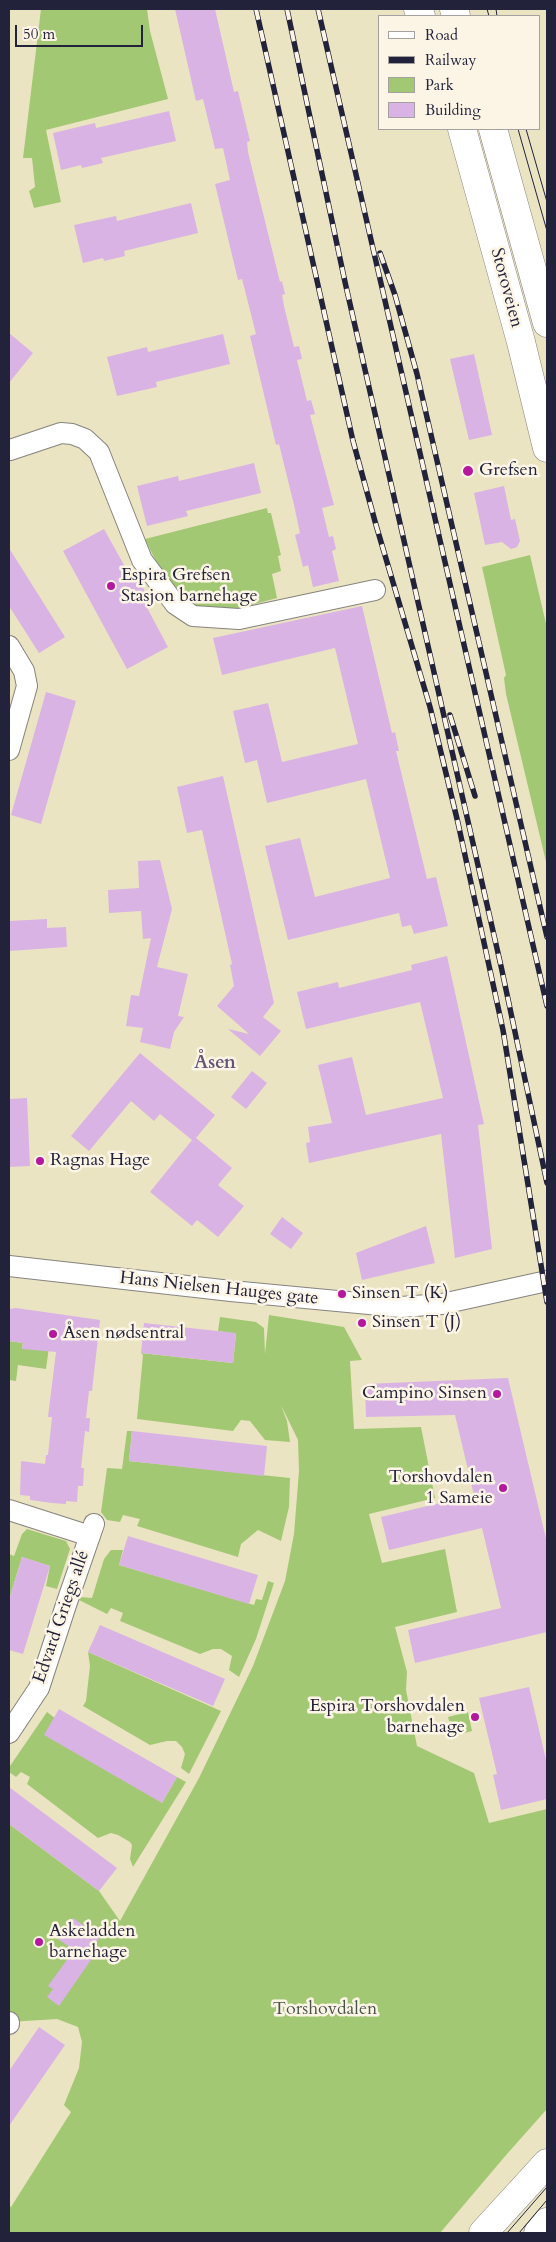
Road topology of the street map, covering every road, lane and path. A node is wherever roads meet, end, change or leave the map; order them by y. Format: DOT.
graph roads {
  1 [pos="462,130"];
  2 [pos="494,130"];
  3 [pos="547,323"];
  4 [pos="547,448"];
  5 [pos="9,454"];
  6 [pos="375,590"];
  7 [pos="9,646"];
  8 [pos="9,750"];
  9 [pos="9,1266"];
  10 [pos="547,1281"];
  11 [pos="9,1510"];
  12 [pos="9,1733"];
  13 [pos="547,2163"];
  14 [pos="547,2222"];
  15 [pos="483,2233"];
  16 [pos="538,2233"];
  1 -- 4 [label="highway, Storoveien"];
  2 -- 3 [label="highway, Storoveien"];
  5 -- 6 [label="street"];
  7 -- 8 [label="street"];
  9 -- 10 [label="street, Hans Nielsen Hauges gate"];
  11 -- 12 [label="street, Edvard Griegs allé"];
  13 -- 15 [label="highway"];
  14 -- 16 [label="highway"];
}
